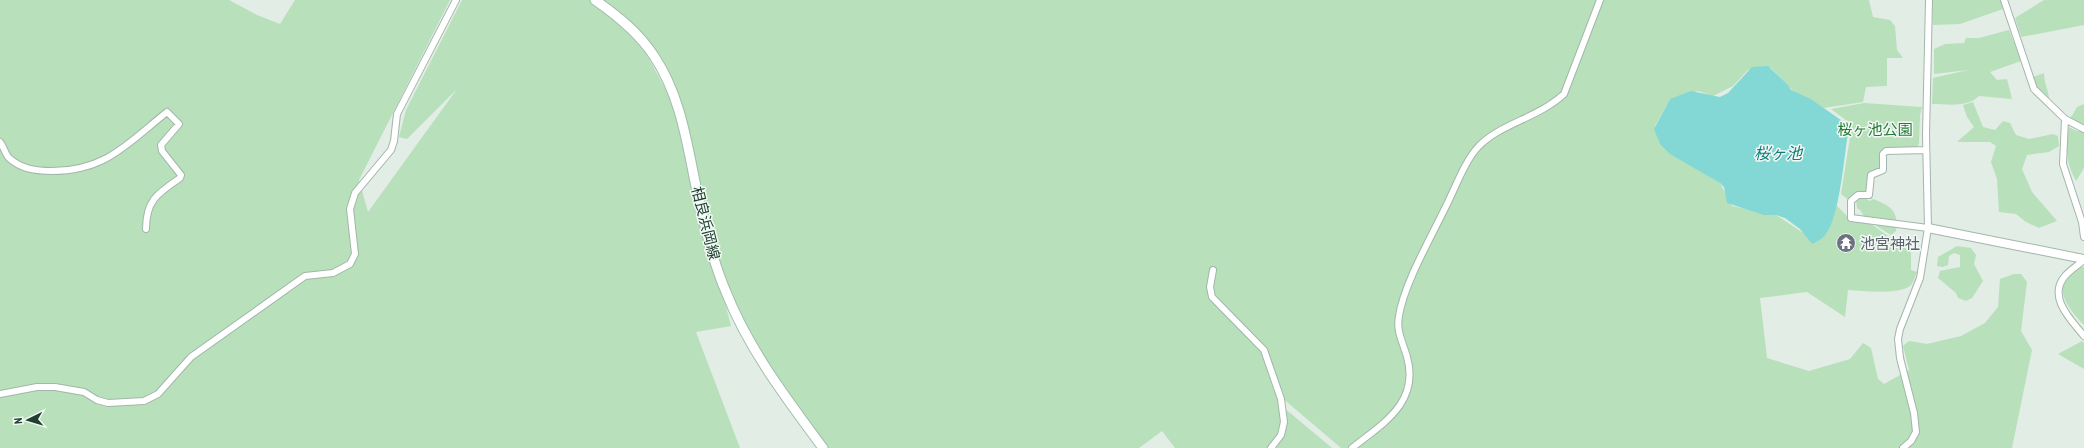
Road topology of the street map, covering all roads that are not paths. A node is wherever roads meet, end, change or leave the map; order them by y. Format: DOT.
graph roads {
  1 [pos="456,0"];
  2 [pos="595,0"];
  3 [pos="1600,0"];
  4 [pos="1929,0"];
  5 [pos="2004,0"];
  6 [pos="2064,120"];
  7 [pos="2084,128"];
  8 [pos="0,142"];
  9 [pos="1926,150"];
  10 [pos="1928,228"];
  11 [pos="146,229"];
  12 [pos="2084,237"];
  13 [pos="2084,259"];
  14 [pos="1213,270"];
  15 [pos="2084,336"];
  16 [pos="0,394"];
  17 [pos="1274,447"];
  18 [pos="824,448"];
  19 [pos="1352,448"];
  20 [pos="1903,448"];
  1 -- 16 [label="street"];
  2 -- 18 [label="main road, 相良浜岡線"];
  3 -- 19 [label="street"];
  4 -- 9 [label="street"];
  5 -- 6 [label="street"];
  6 -- 7 [label="street"];
  6 -- 12 [label="street"];
  8 -- 11 [label="street"];
  9 -- 10 [label="street"];
  9 -- 10 [label="street"];
  10 -- 13 [label="street"];
  10 -- 20 [label="street"];
  13 -- 15 [label="street"];
  14 -- 17 [label="street"];
}
